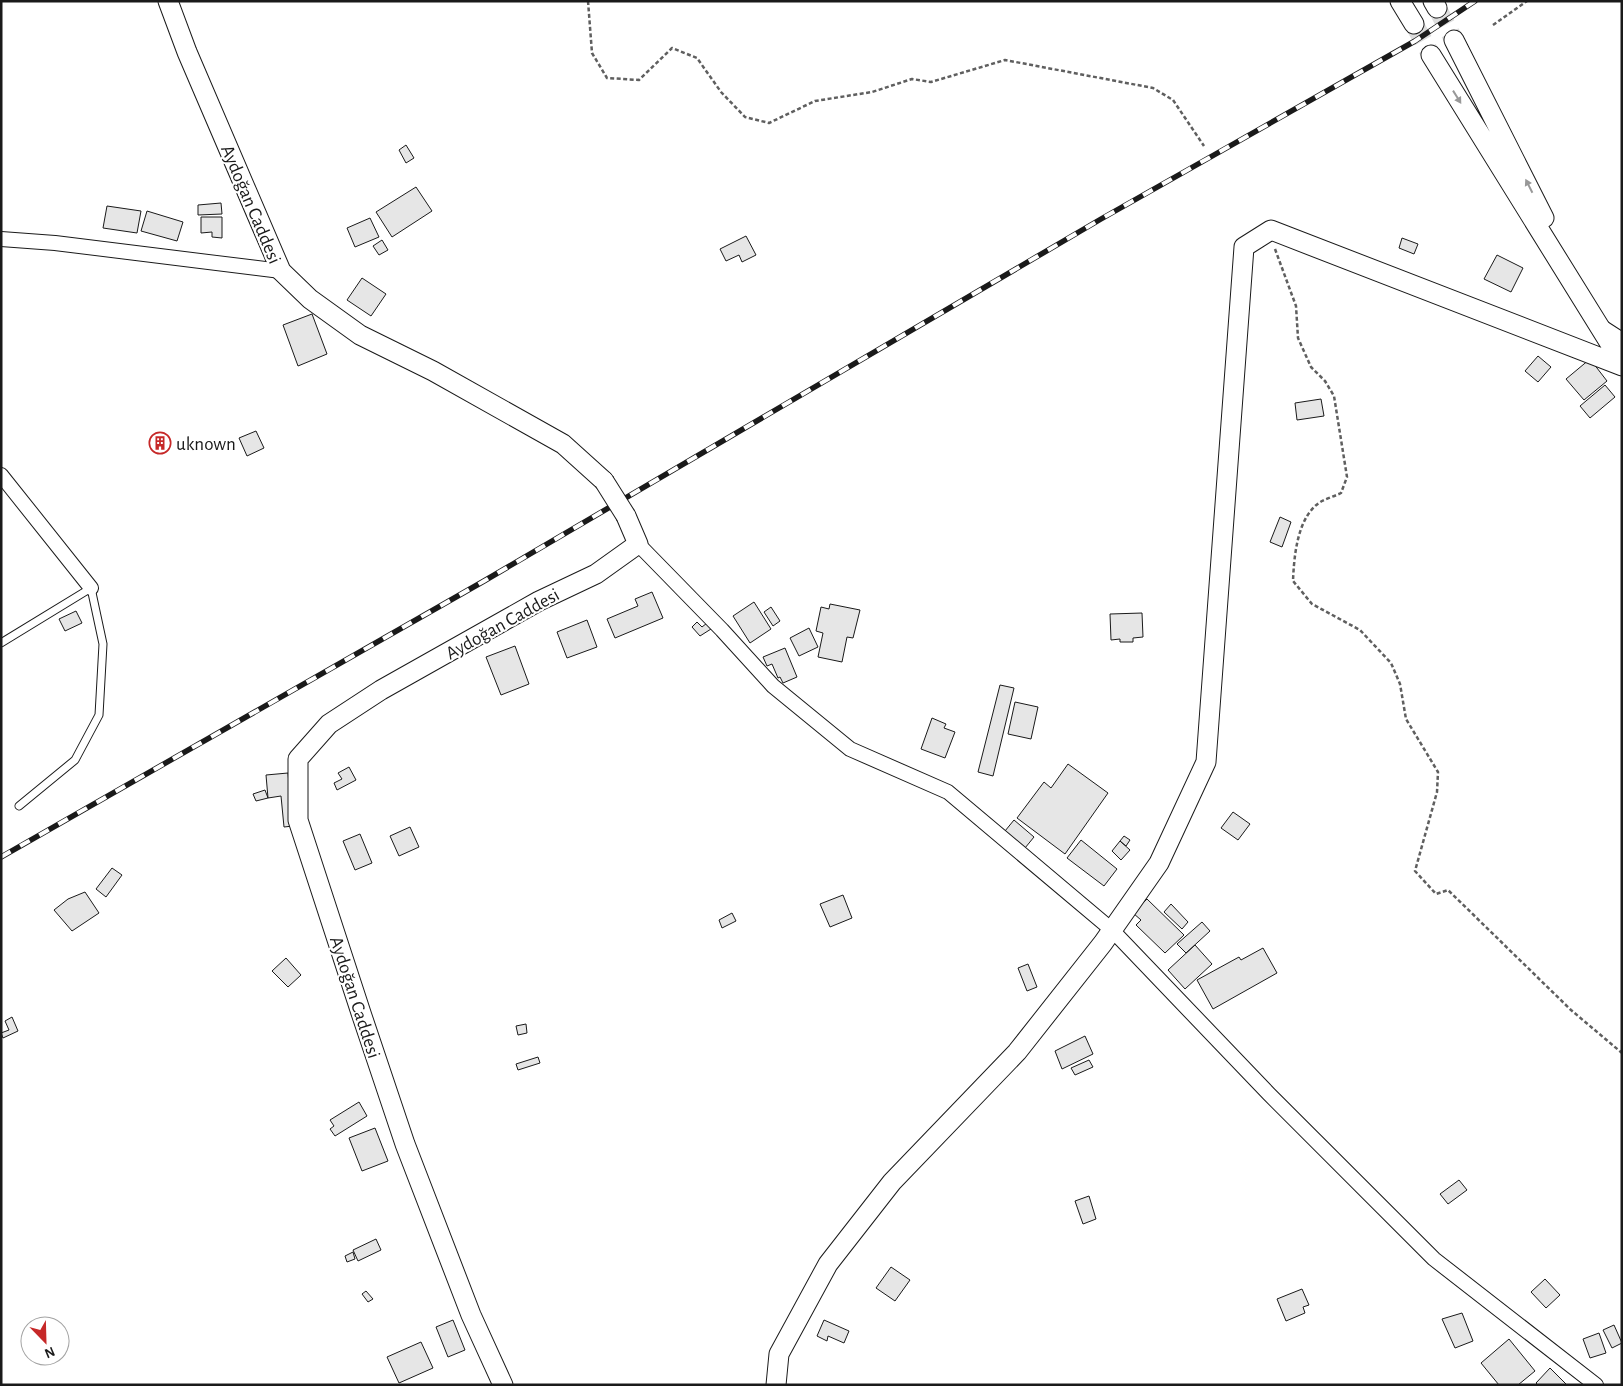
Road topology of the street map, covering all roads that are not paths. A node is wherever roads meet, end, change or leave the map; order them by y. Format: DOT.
graph roads {
  1 [pos="168,1"];
  2 [pos="1400,1"];
  3 [pos="1414,24"];
  4 [pos="1454,40"];
  5 [pos="1431,56"];
  6 [pos="1,239"];
  7 [pos="281,272"];
  8 [pos="1597,324"];
  9 [pos="1622,340"];
  10 [pos="1622,364"];
  11 [pos="1,475"];
  12 [pos="638,544"];
  13 [pos="91,588"];
  14 [pos="1,643"];
  15 [pos="19,806"];
  16 [pos="1112,930"];
  17 [pos="503,1385"];
  18 [pos="776,1385"];
  19 [pos="1596,1385"];
  1 -- 7 [label="street, Aydoğan Caddesi"];
  2 -- 3 [label="street"];
  8 -- 4 [label="street, one-way"];
  5 -- 8 [label="street, one-way"];
  6 -- 7 [label="street"];
  7 -- 12 [label="street, Aydoğan Caddesi, bridge"];
  8 -- 9 [label="street"];
  8 -- 10 [label="street"];
  10 -- 16 [label="street"];
  11 -- 13 [label="street"];
  12 -- 16 [label="street"];
  12 -- 17 [label="street, Aydoğan Caddesi"];
  13 -- 14 [label="lane"];
  13 -- 15 [label="lane"];
  16 -- 18 [label="street"];
  16 -- 19 [label="street"];
}
